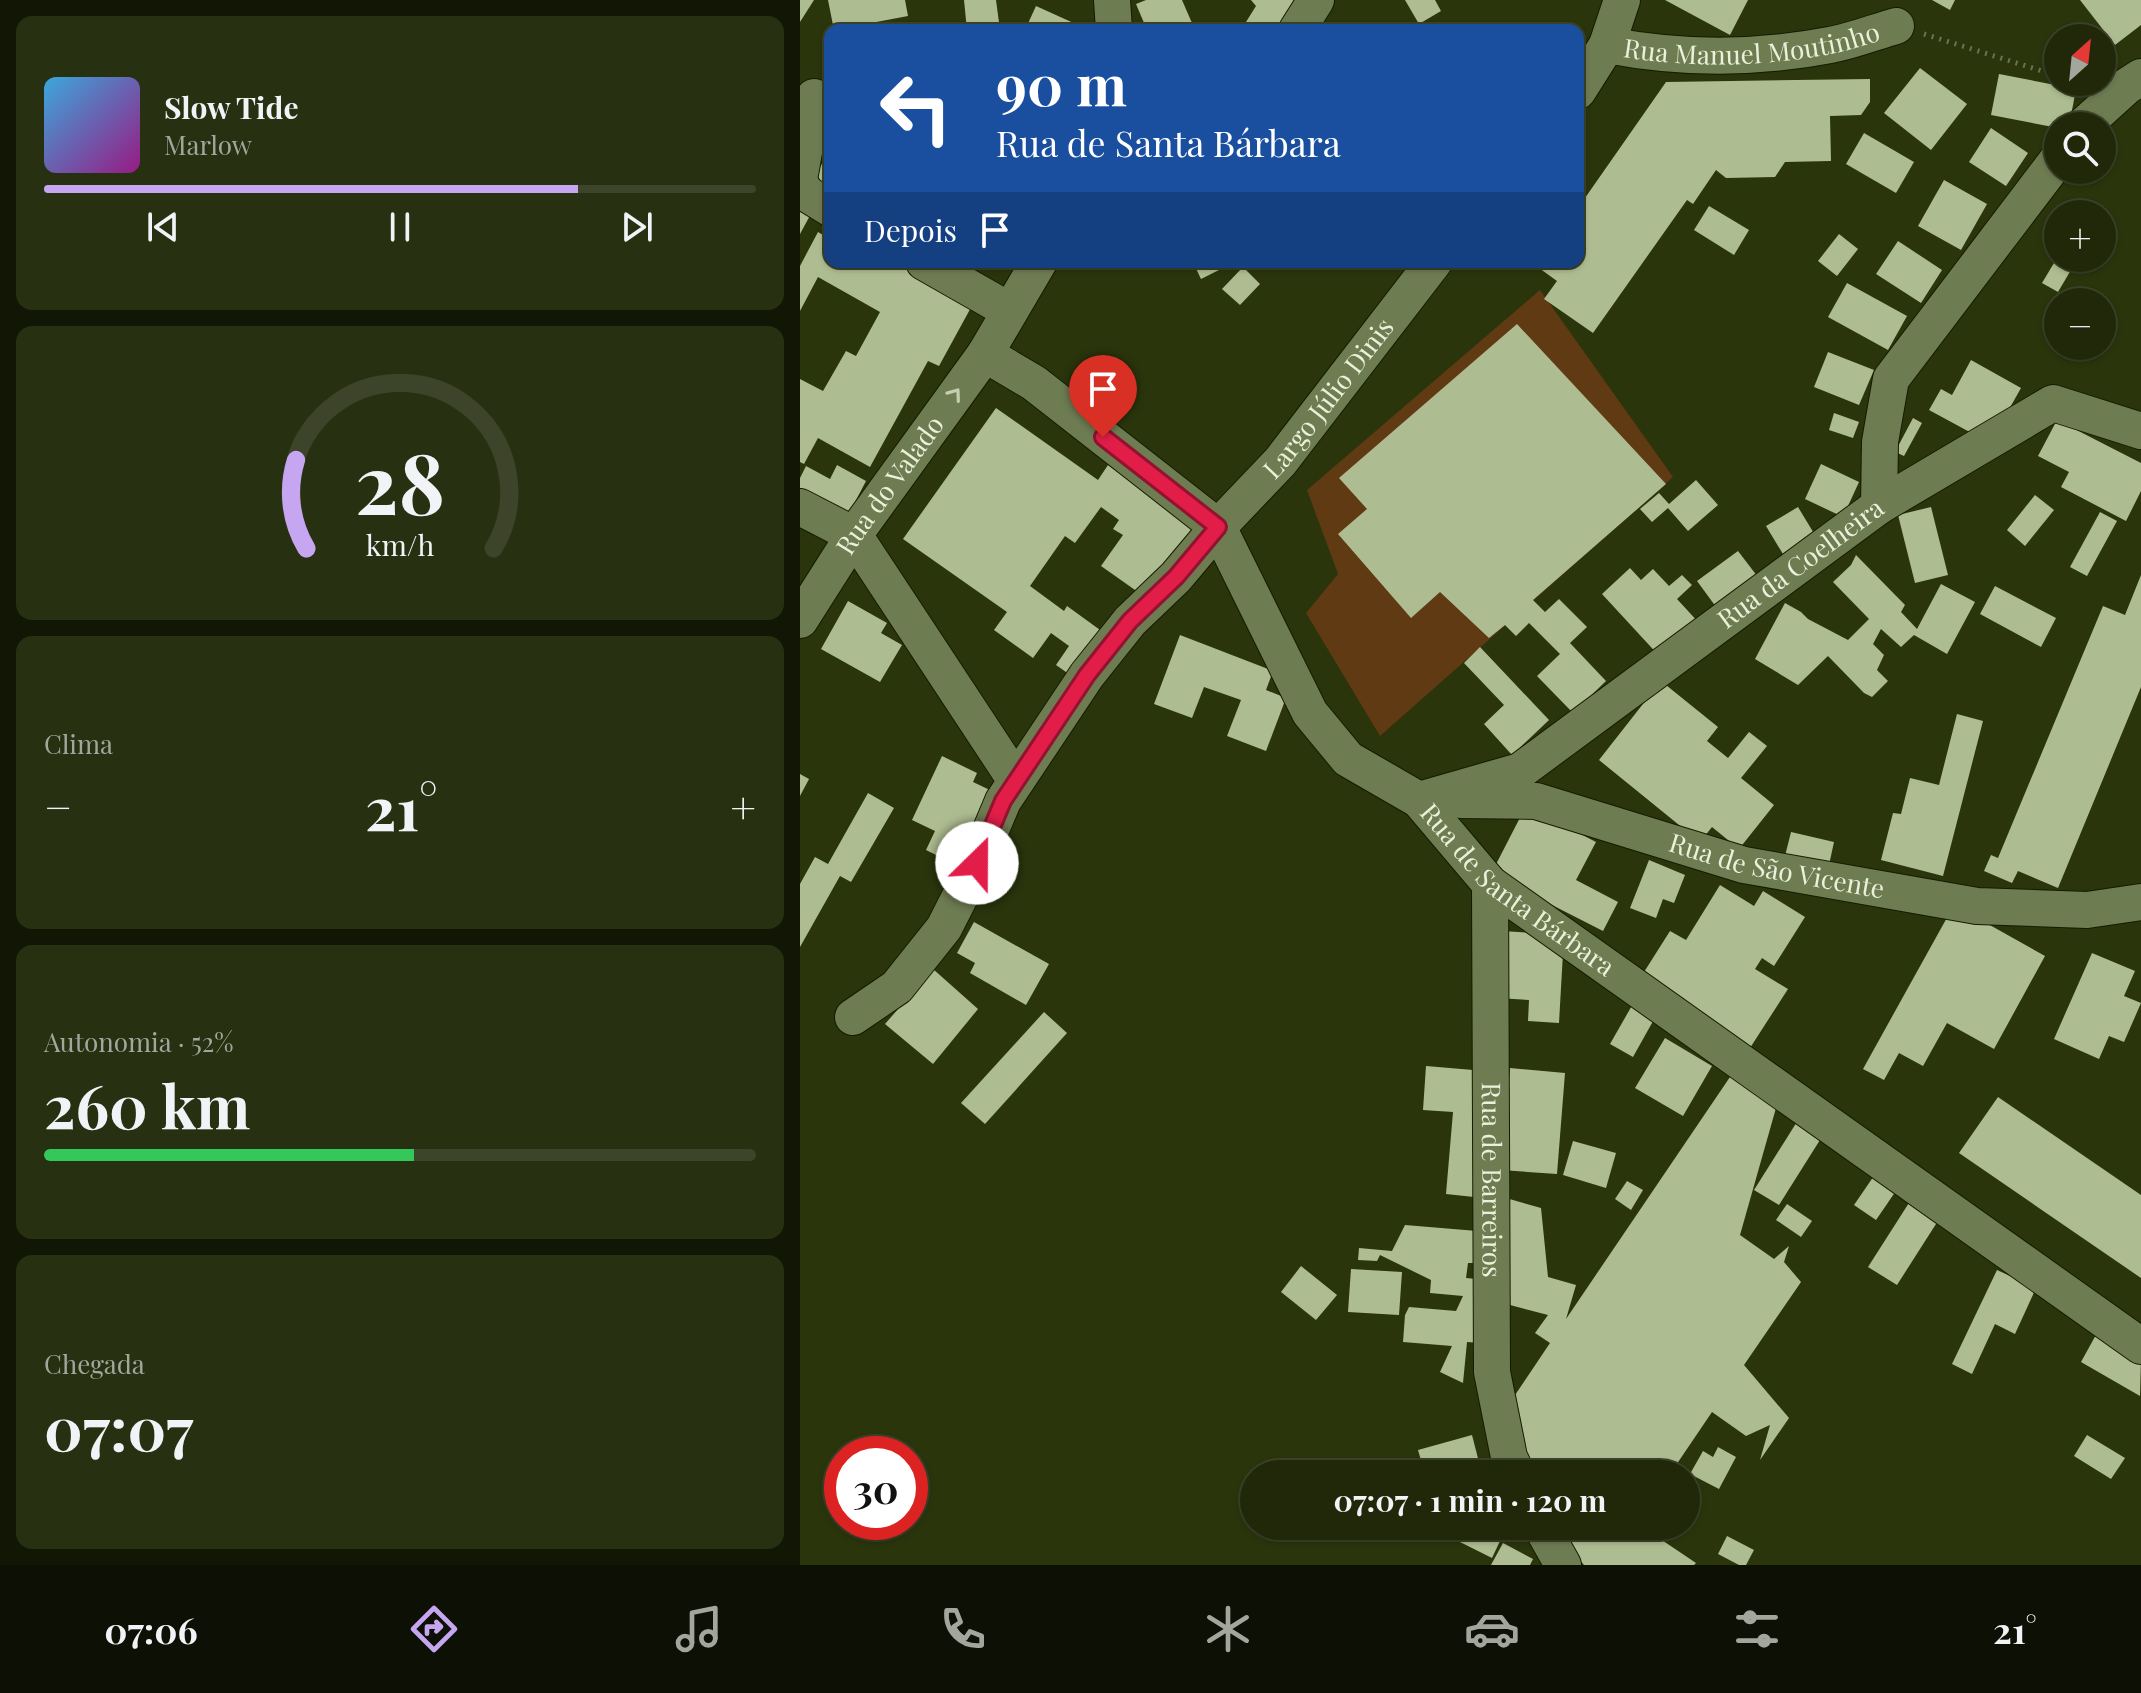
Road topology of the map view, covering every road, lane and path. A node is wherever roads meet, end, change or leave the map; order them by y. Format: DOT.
graph roads {
  1 [pos="1112,0"];
  2 [pos="1316,0"];
  3 [pos="1622,0"];
  4 [pos="1114,24"];
  5 [pos="1301,24"];
  6 [pos="1896,26"];
  7 [pos="1607,45"];
  8 [pos="2044,72"];
  9 [pos="2141,77"];
  10 [pos="1584,81"];
  11 [pos="814,97"];
  12 [pos="2098,112"];
  13 [pos="800,174"];
  14 [pos="2044,177"];
  15 [pos="800,184"];
  16 [pos="824,204"];
  17 [pos="935,268"];
  18 [pos="1035,268"];
  19 [pos="1430,268"];
  20 [pos="1010,311"];
  21 [pos="985,354"];
  22 [pos="2141,431"];
  23 [pos="1879,506"];
  24 [pos="800,507"];
  25 [pos="1218,527"];
  26 [pos="854,535"];
  27 [pos="800,620"];
  28 [pos="1016,781"];
  29 [pos="1419,800"];
  30 [pos="1490,884"];
  31 [pos="2141,902"];
  32 [pos="853,1017"];
  33 [pos="2141,1346"];
  34 [pos="1510,1460"];
  35 [pos="1549,1540"];
  36 [pos="1563,1565"];
  1 -- 4 [label="street"];
  2 -- 5 [label="street"];
  3 -- 7 [label="street"];
  6 -- 7 [label="street, Rua Manuel Moutinho"];
  6 -- 8 [label="path"];
  7 -- 10 [label="street"];
  9 -- 12 [label="street"];
  11 -- 13 [label="street"];
  14 -- 23 [label="street, Rua da Coelheira"];
  15 -- 16 [label="street"];
  17 -- 20 [label="street"];
  18 -- 20 [label="street"];
  19 -- 25 [label="street, Largo Júlio Dinis"];
  20 -- 21 [label="street"];
  21 -- 25 [label="street, Rua de Santa Bárbara"];
  26 -- 21 [label="street, Rua do Valado, one-way"];
  22 -- 23 [label="street"];
  23 -- 29 [label="street, Rua da Coelheira"];
  24 -- 26 [label="street"];
  25 -- 28 [label="street, Largo Júlio Dinis"];
  25 -- 29 [label="street, Rua de Santa Bárbara"];
  26 -- 27 [label="street, Rua do Valado"];
  26 -- 28 [label="street"];
  28 -- 32 [label="street, Largo Júlio Dinis"];
  29 -- 30 [label="street, Rua de Santa Bárbara"];
  29 -- 31 [label="street, Rua de São Vicente"];
  30 -- 33 [label="street, Rua de Santa Bárbara"];
  30 -- 34 [label="street, Rua de Barreiros"];
  35 -- 36 [label="street"];
}
